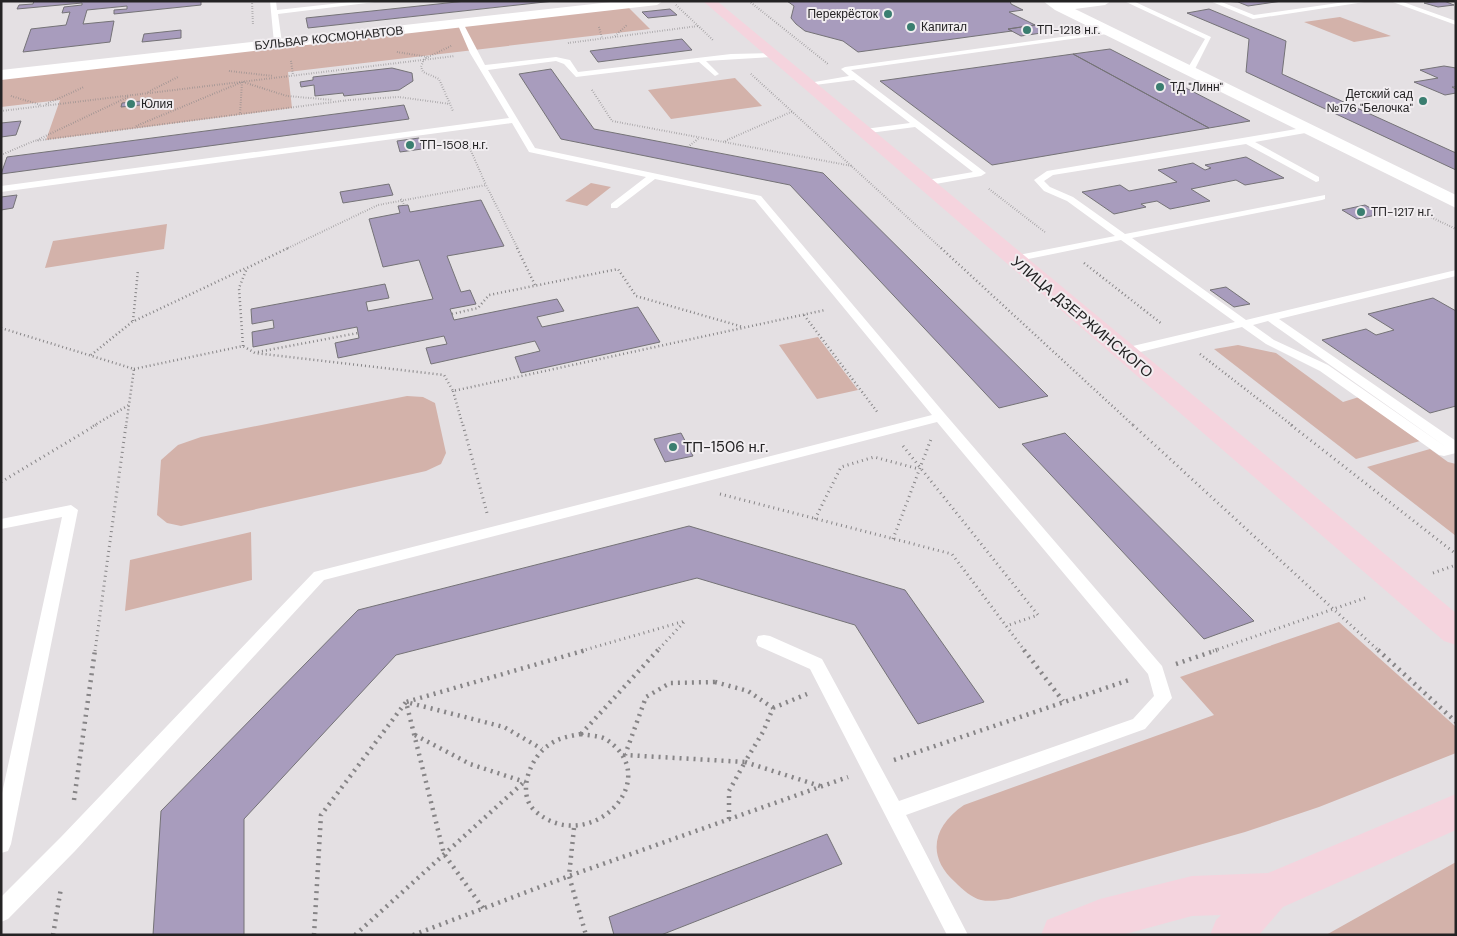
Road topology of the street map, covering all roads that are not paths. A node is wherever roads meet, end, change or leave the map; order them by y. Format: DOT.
graph roads {
  1 [pos="273,1"];
  2 [pos="380,1"];
  3 [pos="657,1"];
  4 [pos="709,1"];
  5 [pos="1105,1"];
  6 [pos="1127,1"];
  7 [pos="1213,1"];
  8 [pos="1368,1"];
  9 [pos="1393,1"];
  10 [pos="324,4"];
  11 [pos="1054,4"];
  12 [pos="275,12"];
  13 [pos="460,23"];
  14 [pos="1456,23"];
  15 [pos="1112,32"];
  16 [pos="278,43"];
  17 [pos="772,54"];
  18 [pos="701,60"];
  19 [pos="483,68"];
  20 [pos="1190,71"];
  21 [pos="715,74"];
  22 [pos="1,75"];
  23 [pos="856,77"];
  24 [pos="807,84"];
  25 [pos="515,120"];
  26 [pos="918,124"];
  27 [pos="1308,130"];
  28 [pos="865,132"];
  29 [pos="1247,141"];
  30 [pos="653,176"];
  31 [pos="1316,179"];
  32 [pos="924,183"];
  33 [pos="1,189"];
  34 [pos="1322,197"];
  35 [pos="1456,202"];
  36 [pos="614,206"];
  37 [pos="1123,236"];
  38 [pos="1014,259"];
  39 [pos="1456,273"];
  40 [pos="1269,317"];
  41 [pos="1243,323"];
  42 [pos="1124,352"];
  43 [pos="940,417"];
  44 [pos="1456,448"];
  45 [pos="1,524"];
  46 [pos="1456,632"];
  47 [pos="764,641"];
  48 [pos="894,811"];
  49 [pos="1456,811"];
  50 [pos="1,844"];
  51 [pos="1269,893"];
  52 [pos="1,912"];
  53 [pos="958,935"];
  54 [pos="1062,935"];
  55 [pos="1231,935"];
  1 -- 12 [label="lane"];
  2 -- 10 [label="lane"];
  3 -- 13 [label="street, БУЛЬВАР КОСМОНАВТОВ"];
  4 -- 17 [label="main road, УЛИЦА ДЗЕРЖИНСКОГО"];
  5 -- 11 [label="street"];
  6 -- 20 [label="lane"];
  7 -- 8 [label="lane"];
  9 -- 14 [label="lane"];
  10 -- 12 [label="lane"];
  11 -- 15 [label="street"];
  12 -- 16 [label="lane"];
  13 -- 16 [label="street, БУЛЬВАР КОСМОНАВТОВ"];
  13 -- 19 [label="lane"];
  15 -- 20 [label="street"];
  15 -- 23 [label="lane"];
  16 -- 22 [label="street, БУЛЬВАР КОСМОНАВТОВ"];
  17 -- 18 [label="lane"];
  17 -- 24 [label="main road, УЛИЦА ДЗЕРЖИНСКОГО"];
  18 -- 19 [label="lane"];
  18 -- 21 [label="lane"];
  19 -- 25 [label="lane"];
  20 -- 27 [label="street"];
  23 -- 24 [label="lane"];
  23 -- 26 [label="lane"];
  24 -- 28 [label="main road, УЛИЦА ДЗЕРЖИНСКОГО"];
  25 -- 30 [label="lane"];
  25 -- 33 [label="lane"];
  26 -- 28 [label="lane"];
  26 -- 32 [label="lane"];
  27 -- 29 [label="lane"];
  27 -- 35 [label="street"];
  28 -- 32 [label="main road, УЛИЦА ДЗЕРЖИНСКОГО"];
  29 -- 31 [label="lane"];
  29 -- 37 [label="lane"];
  30 -- 36 [label="lane"];
  30 -- 43 [label="lane"];
  32 -- 38 [label="main road, УЛИЦА ДЗЕРЖИНСКОГО"];
  34 -- 37 [label="lane"];
  37 -- 38 [label="lane"];
  37 -- 41 [label="lane"];
  38 -- 42 [label="main road, УЛИЦА ДЗЕРЖИНСКОГО"];
  39 -- 40 [label="lane"];
  40 -- 41 [label="lane"];
  40 -- 44 [label="lane"];
  41 -- 42 [label="lane"];
  41 -- 44 [label="lane"];
  42 -- 46 [label="main road, УЛИЦА ДЗЕРЖИНСКОГО"];
  43 -- 48 [label="lane"];
  43 -- 52 [label="lane"];
  45 -- 50 [label="lane"];
  47 -- 48 [label="lane"];
  48 -- 53 [label="lane"];
  49 -- 51 [label="main road"];
  51 -- 54 [label="main road"];
  51 -- 55 [label="main road"];
}
